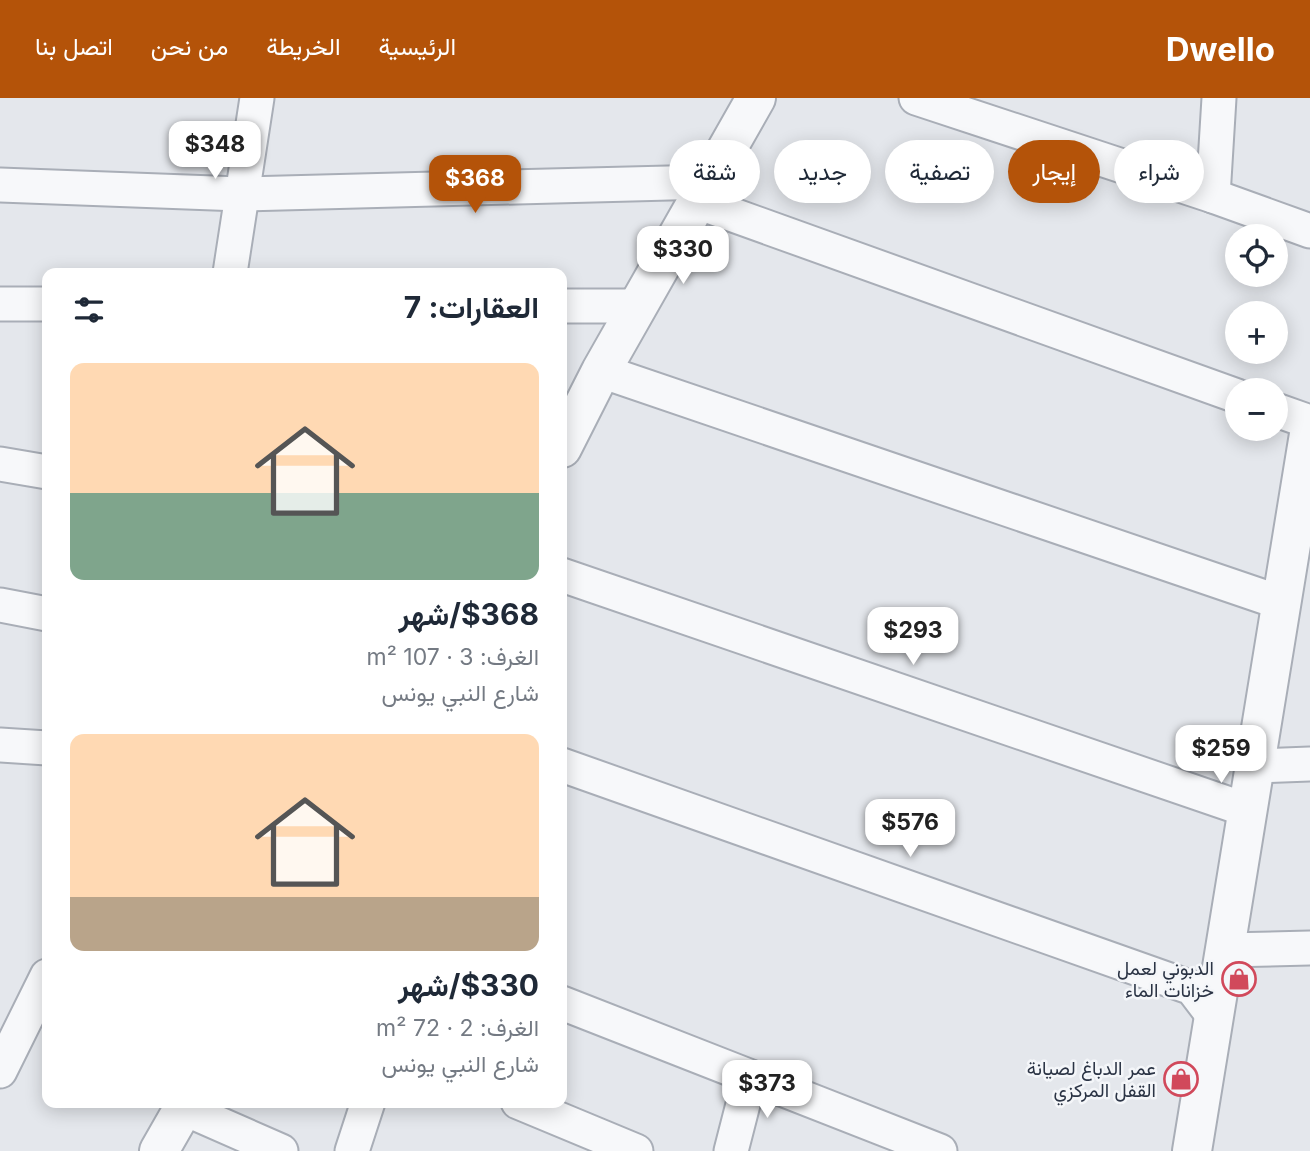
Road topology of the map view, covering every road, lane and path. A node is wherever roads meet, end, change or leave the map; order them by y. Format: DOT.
graph roads {
  1 [pos="257,98"];
  2 [pos="756,98"];
  3 [pos="916,98"];
  4 [pos="1219,98"];
  5 [pos="732,140"];
  6 [pos="0,185"];
  7 [pos="669,192"];
  8 [pos="240,194"];
  9 [pos="1213,196"];
  10 [pos="697,203"];
  11 [pos="732,203"];
  12 [pos="1310,232"];
  13 [pos="231,268"];
  14 [pos="0,304"];
  15 [pos="42,304"];
  16 [pos="567,306"];
  17 [pos="638,306"];
  18 [pos="601,371"];
  19 [pos="1225,391"];
  20 [pos="1288,414"];
  21 [pos="1310,422"];
  22 [pos="1310,428"];
  23 [pos="567,438"];
  24 [pos="0,464"];
  25 [pos="42,471"];
  26 [pos="567,577"];
  27 [pos="1282,603"];
  28 [pos="0,605"];
  29 [pos="42,613"];
  30 [pos="42,748"];
  31 [pos="3,751"];
  32 [pos="1310,764"];
  33 [pos="1255,766"];
  34 [pos="567,767"];
  35 [pos="1247,810"];
  36 [pos="1310,948"];
  37 [pos="1225,950"];
  38 [pos="42,985"];
  39 [pos="567,1005"];
  40 [pos="1214,1017"];
  41 [pos="0,1071"];
  42 [pos="750,1077"];
  43 [pos="183,1108"];
  44 [pos="191,1108"];
  45 [pos="366,1108"];
  46 [pos="532,1108"];
  47 [pos="932,1150"];
  48 [pos="159,1151"];
  49 [pos="281,1151"];
  50 [pos="352,1151"];
  51 [pos="636,1151"];
  52 [pos="731,1151"];
  53 [pos="1192,1151"];
  1 -- 8 [label="street"];
  2 -- 5 [label="street"];
  3 -- 9 [label="street"];
  4 -- 9 [label="street"];
  6 -- 8 [label="street"];
  7 -- 8 [label="street"];
  8 -- 13 [label="street"];
  9 -- 12 [label="street"];
  10 -- 17 [label="street"];
  11 -- 19 [label="street"];
  14 -- 15 [label="street"];
  16 -- 17 [label="street"];
  17 -- 18 [label="street"];
  18 -- 23 [label="street"];
  18 -- 27 [label="street"];
  20 -- 21 [label="street"];
  22 -- 27 [label="street"];
  24 -- 25 [label="street"];
  26 -- 35 [label="street"];
  27 -- 33 [label="street"];
  28 -- 29 [label="street"];
  30 -- 31 [label="street"];
  32 -- 33 [label="street"];
  33 -- 35 [label="street"];
  34 -- 40 [label="street"];
  35 -- 37 [label="street"];
  36 -- 37 [label="street"];
  37 -- 40 [label="street"];
  38 -- 41 [label="street"];
  39 -- 42 [label="street"];
  40 -- 53 [label="street"];
  42 -- 47 [label="street"];
  42 -- 52 [label="street"];
  43 -- 48 [label="street"];
  44 -- 49 [label="street"];
  45 -- 50 [label="street"];
  46 -- 51 [label="street"];
}
